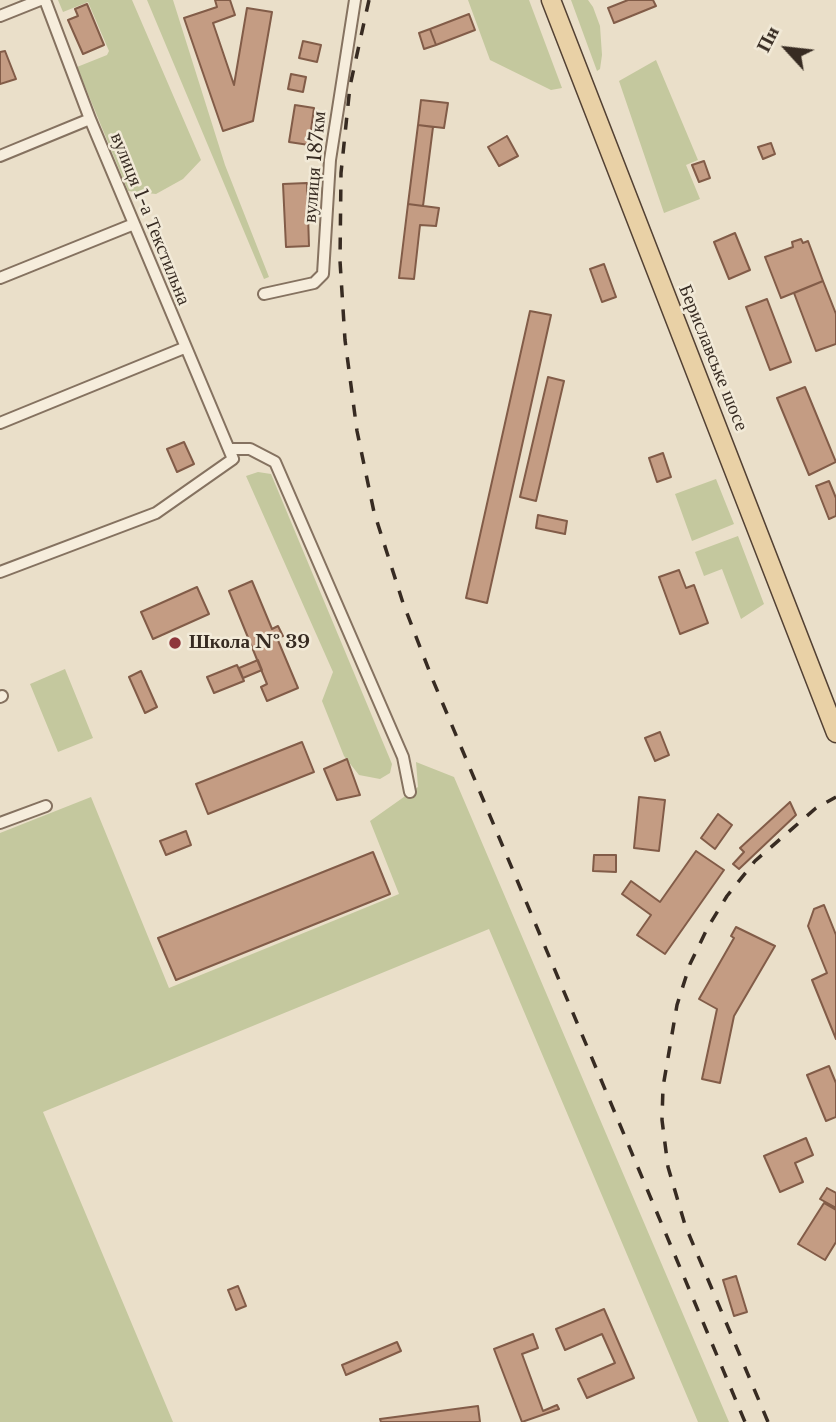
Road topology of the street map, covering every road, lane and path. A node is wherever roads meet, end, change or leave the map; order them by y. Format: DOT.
graph roads {
  1 [pos="42,0"];
  2 [pos="355,0"];
  3 [pos="551,0"];
  4 [pos="0,16"];
  5 [pos="90,119"];
  6 [pos="0,156"];
  7 [pos="134,224"];
  8 [pos="0,278"];
  9 [pos="264,294"];
  10 [pos="184,348"];
  11 [pos="0,423"];
  12 [pos="229,449"];
  13 [pos="0,572"];
  14 [pos="836,733"];
  15 [pos="410,792"];
  16 [pos="46,806"];
  17 [pos="0,823"];
  1 -- 4 [label="street"];
  1 -- 5 [label="street, вулиця 1-а Текстильна"];
  2 -- 9 [label="street, вулиця 187км"];
  3 -- 14 [label="main road, Бериславське шосе"];
  5 -- 6 [label="street"];
  5 -- 7 [label="street, вулиця 1-а Текстильна"];
  7 -- 8 [label="street"];
  7 -- 10 [label="street, вулиця 1-а Текстильна"];
  10 -- 11 [label="street"];
  10 -- 12 [label="street, вулиця 1-а Текстильна"];
  12 -- 13 [label="street"];
  12 -- 15 [label="street"];
  16 -- 17 [label="street"];
}
